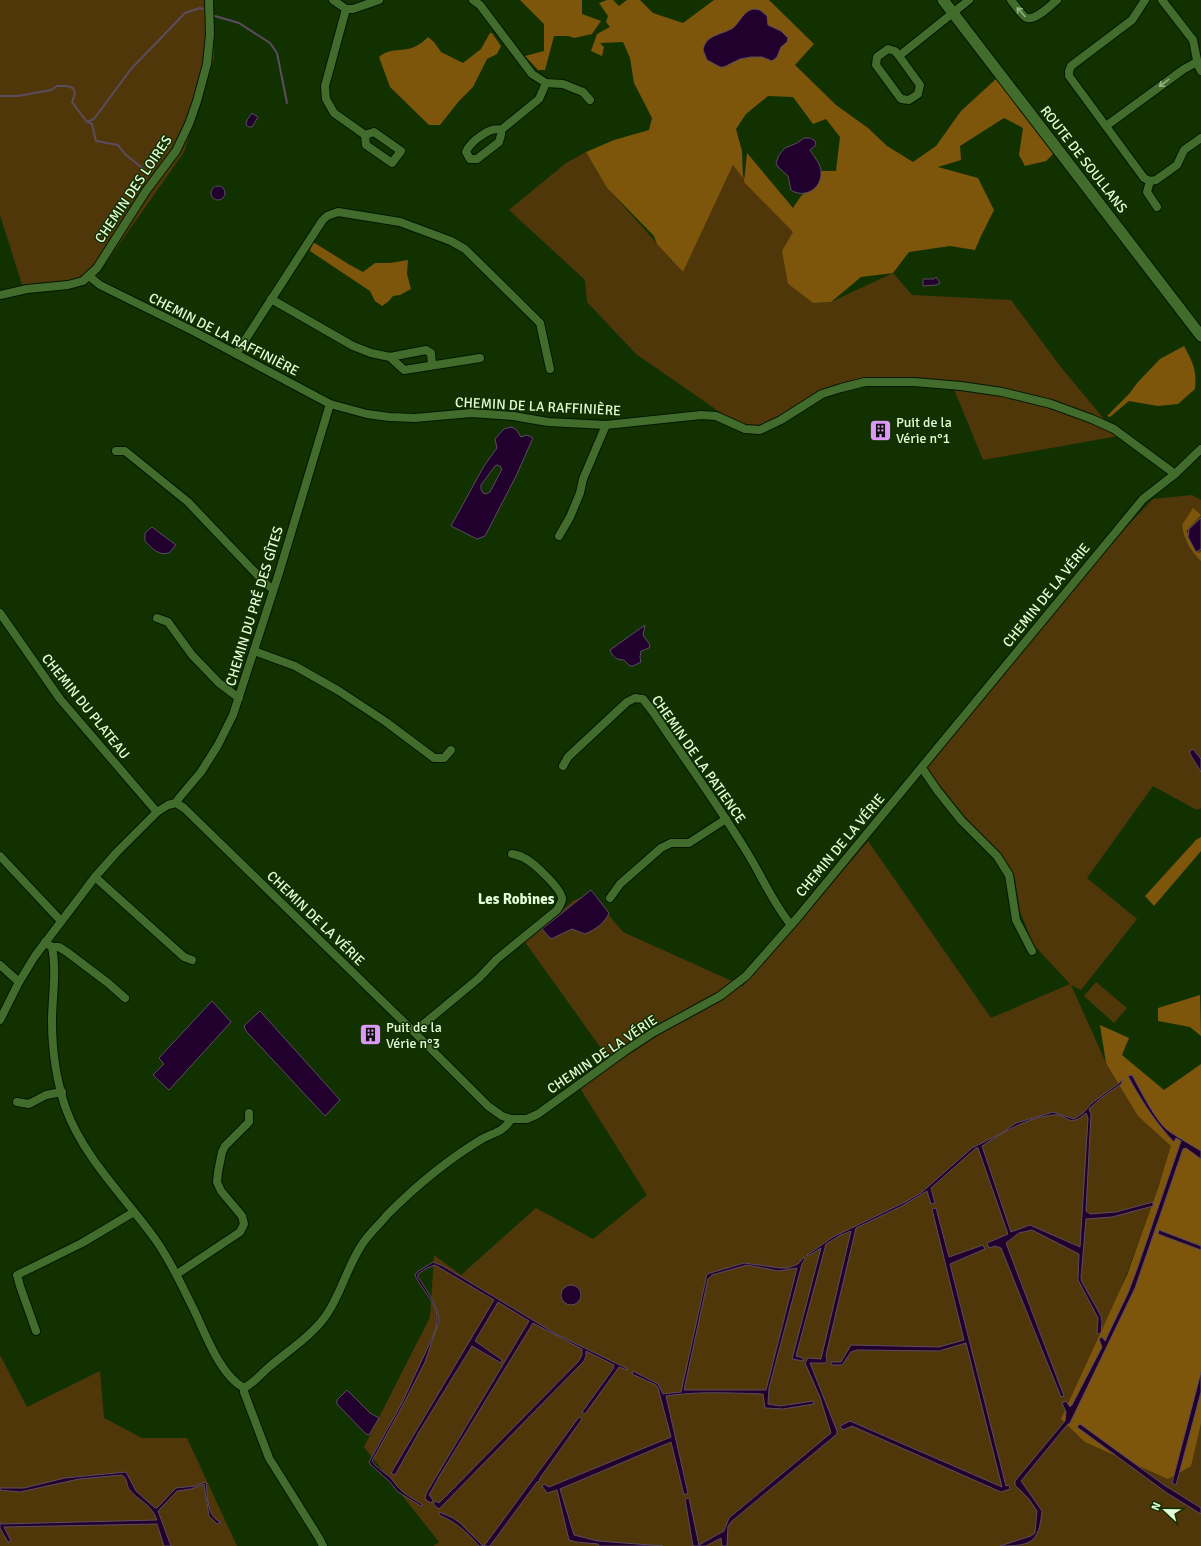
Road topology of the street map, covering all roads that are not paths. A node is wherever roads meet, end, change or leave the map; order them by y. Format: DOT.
graph roads {
  1 [pos="209,0"];
  2 [pos="333,0"];
  3 [pos="379,0"];
  4 [pos="473,0"];
  5 [pos="943,0"];
  6 [pos="970,0"];
  7 [pos="1011,0"];
  8 [pos="1057,0"];
  9 [pos="1145,0"];
  10 [pos="1162,0"];
  11 [pos="346,9"];
  12 [pos="952,13"];
  13 [pos="899,56"];
  14 [pos="1197,62"];
  15 [pos="1201,71"];
  16 [pos="546,83"];
  17 [pos="590,100"];
  18 [pos="1106,126"];
  19 [pos="501,130"];
  20 [pos="365,135"];
  21 [pos="1201,138"];
  22 [pos="1150,181"];
  23 [pos="1157,207"];
  24 [pos="90,276"];
  25 [pos="0,295"];
  26 [pos="271,299"];
  27 [pos="1201,336"];
  28 [pos="236,354"];
  29 [pos="390,357"];
  30 [pos="480,358"];
  31 [pos="432,365"];
  32 [pos="550,369"];
  33 [pos="330,404"];
  34 [pos="606,425"];
  35 [pos="1201,449"];
  36 [pos="116,451"];
  37 [pos="1175,474"];
  38 [pos="559,536"];
  39 [pos="274,589"];
  40 [pos="0,613"];
  41 [pos="157,618"];
  42 [pos="254,651"];
  43 [pos="239,698"];
  44 [pos="451,750"];
  45 [pos="563,766"];
  46 [pos="922,768"];
  47 [pos="176,803"];
  48 [pos="157,812"];
  49 [pos="726,819"];
  50 [pos="512,854"];
  51 [pos="0,856"];
  52 [pos="95,877"];
  53 [pos="610,898"];
  54 [pos="61,921"];
  55 [pos="791,925"];
  56 [pos="45,942"];
  57 [pos="52,947"];
  58 [pos="1032,951"];
  59 [pos="192,960"];
  60 [pos="0,965"];
  61 [pos="19,982"];
  62 [pos="125,998"];
  63 [pos="0,1020"];
  64 [pos="414,1032"];
  65 [pos="62,1092"];
  66 [pos="18,1102"];
  67 [pos="249,1113"];
  68 [pos="511,1119"];
  69 [pos="134,1212"];
  70 [pos="177,1274"];
  71 [pos="36,1331"];
  72 [pos="244,1388"];
  73 [pos="323,1546"];
  1 -- 24 [label="street, CHEMIN DES LOIRES"];
  2 -- 11 [label="street"];
  3 -- 11 [label="street"];
  4 -- 16 [label="street"];
  5 -- 12 [label="main road, ROUTE DE SOULLANS"];
  6 -- 12 [label="street"];
  8 -- 7 [label="street, one-way"];
  9 -- 18 [label="street"];
  10 -- 14 [label="street"];
  11 -- 20 [label="street"];
  12 -- 13 [label="street"];
  12 -- 27 [label="main road, ROUTE DE SOULLANS"];
  13 -- 13 [label="street"];
  14 -- 15 [label="street"];
  14 -- 18 [label="street, one-way"];
  16 -- 17 [label="street"];
  16 -- 19 [label="street"];
  18 -- 22 [label="street"];
  21 -- 22 [label="street"];
  22 -- 23 [label="street"];
  24 -- 25 [label="street"];
  24 -- 28 [label="street, CHEMIN DE LA RAFFINIÈRE"];
  26 -- 28 [label="street"];
  26 -- 29 [label="street"];
  26 -- 32 [label="street"];
  28 -- 33 [label="street, CHEMIN DE LA RAFFINIÈRE"];
  29 -- 31 [label="street"];
  29 -- 31 [label="street"];
  30 -- 31 [label="street"];
  33 -- 34 [label="street, CHEMIN DE LA RAFFINIÈRE"];
  33 -- 39 [label="street, CHEMIN DU PRÉ DES GÎTES"];
  34 -- 37 [label="street, CHEMIN DE LA RAFFINIÈRE"];
  34 -- 38 [label="street"];
  35 -- 37 [label="street, CHEMIN DE LA VÉRIE"];
  36 -- 39 [label="street"];
  37 -- 46 [label="street, CHEMIN DE LA VÉRIE"];
  39 -- 42 [label="street, CHEMIN DU PRÉ DES GÎTES"];
  40 -- 48 [label="street, CHEMIN DU PLATEAU"];
  41 -- 43 [label="street"];
  42 -- 43 [label="street, CHEMIN DU PRÉ DES GÎTES"];
  42 -- 44 [label="street"];
  43 -- 47 [label="street, CHEMIN DU PRÉ DES GÎTES"];
  45 -- 49 [label="street, CHEMIN DE LA PATIENCE"];
  46 -- 55 [label="street, CHEMIN DE LA VÉRIE"];
  46 -- 58 [label="street"];
  47 -- 48 [label="street"];
  47 -- 64 [label="street, CHEMIN DE LA VÉRIE"];
  48 -- 52 [label="street"];
  49 -- 53 [label="street"];
  49 -- 55 [label="street, CHEMIN DE LA PATIENCE"];
  50 -- 64 [label="street"];
  51 -- 54 [label="street"];
  52 -- 54 [label="street"];
  52 -- 59 [label="street"];
  54 -- 56 [label="street"];
  55 -- 68 [label="street, CHEMIN DE LA VÉRIE"];
  56 -- 57 [label="street"];
  56 -- 61 [label="street"];
  57 -- 62 [label="street"];
  57 -- 65 [label="street"];
  60 -- 61 [label="street"];
  61 -- 63 [label="street"];
  64 -- 68 [label="street, CHEMIN DE LA VÉRIE"];
  65 -- 66 [label="street"];
  65 -- 69 [label="street"];
  67 -- 70 [label="street"];
  68 -- 72 [label="street"];
  69 -- 70 [label="street"];
  69 -- 71 [label="street"];
  70 -- 72 [label="street"];
  72 -- 73 [label="street"];
}
